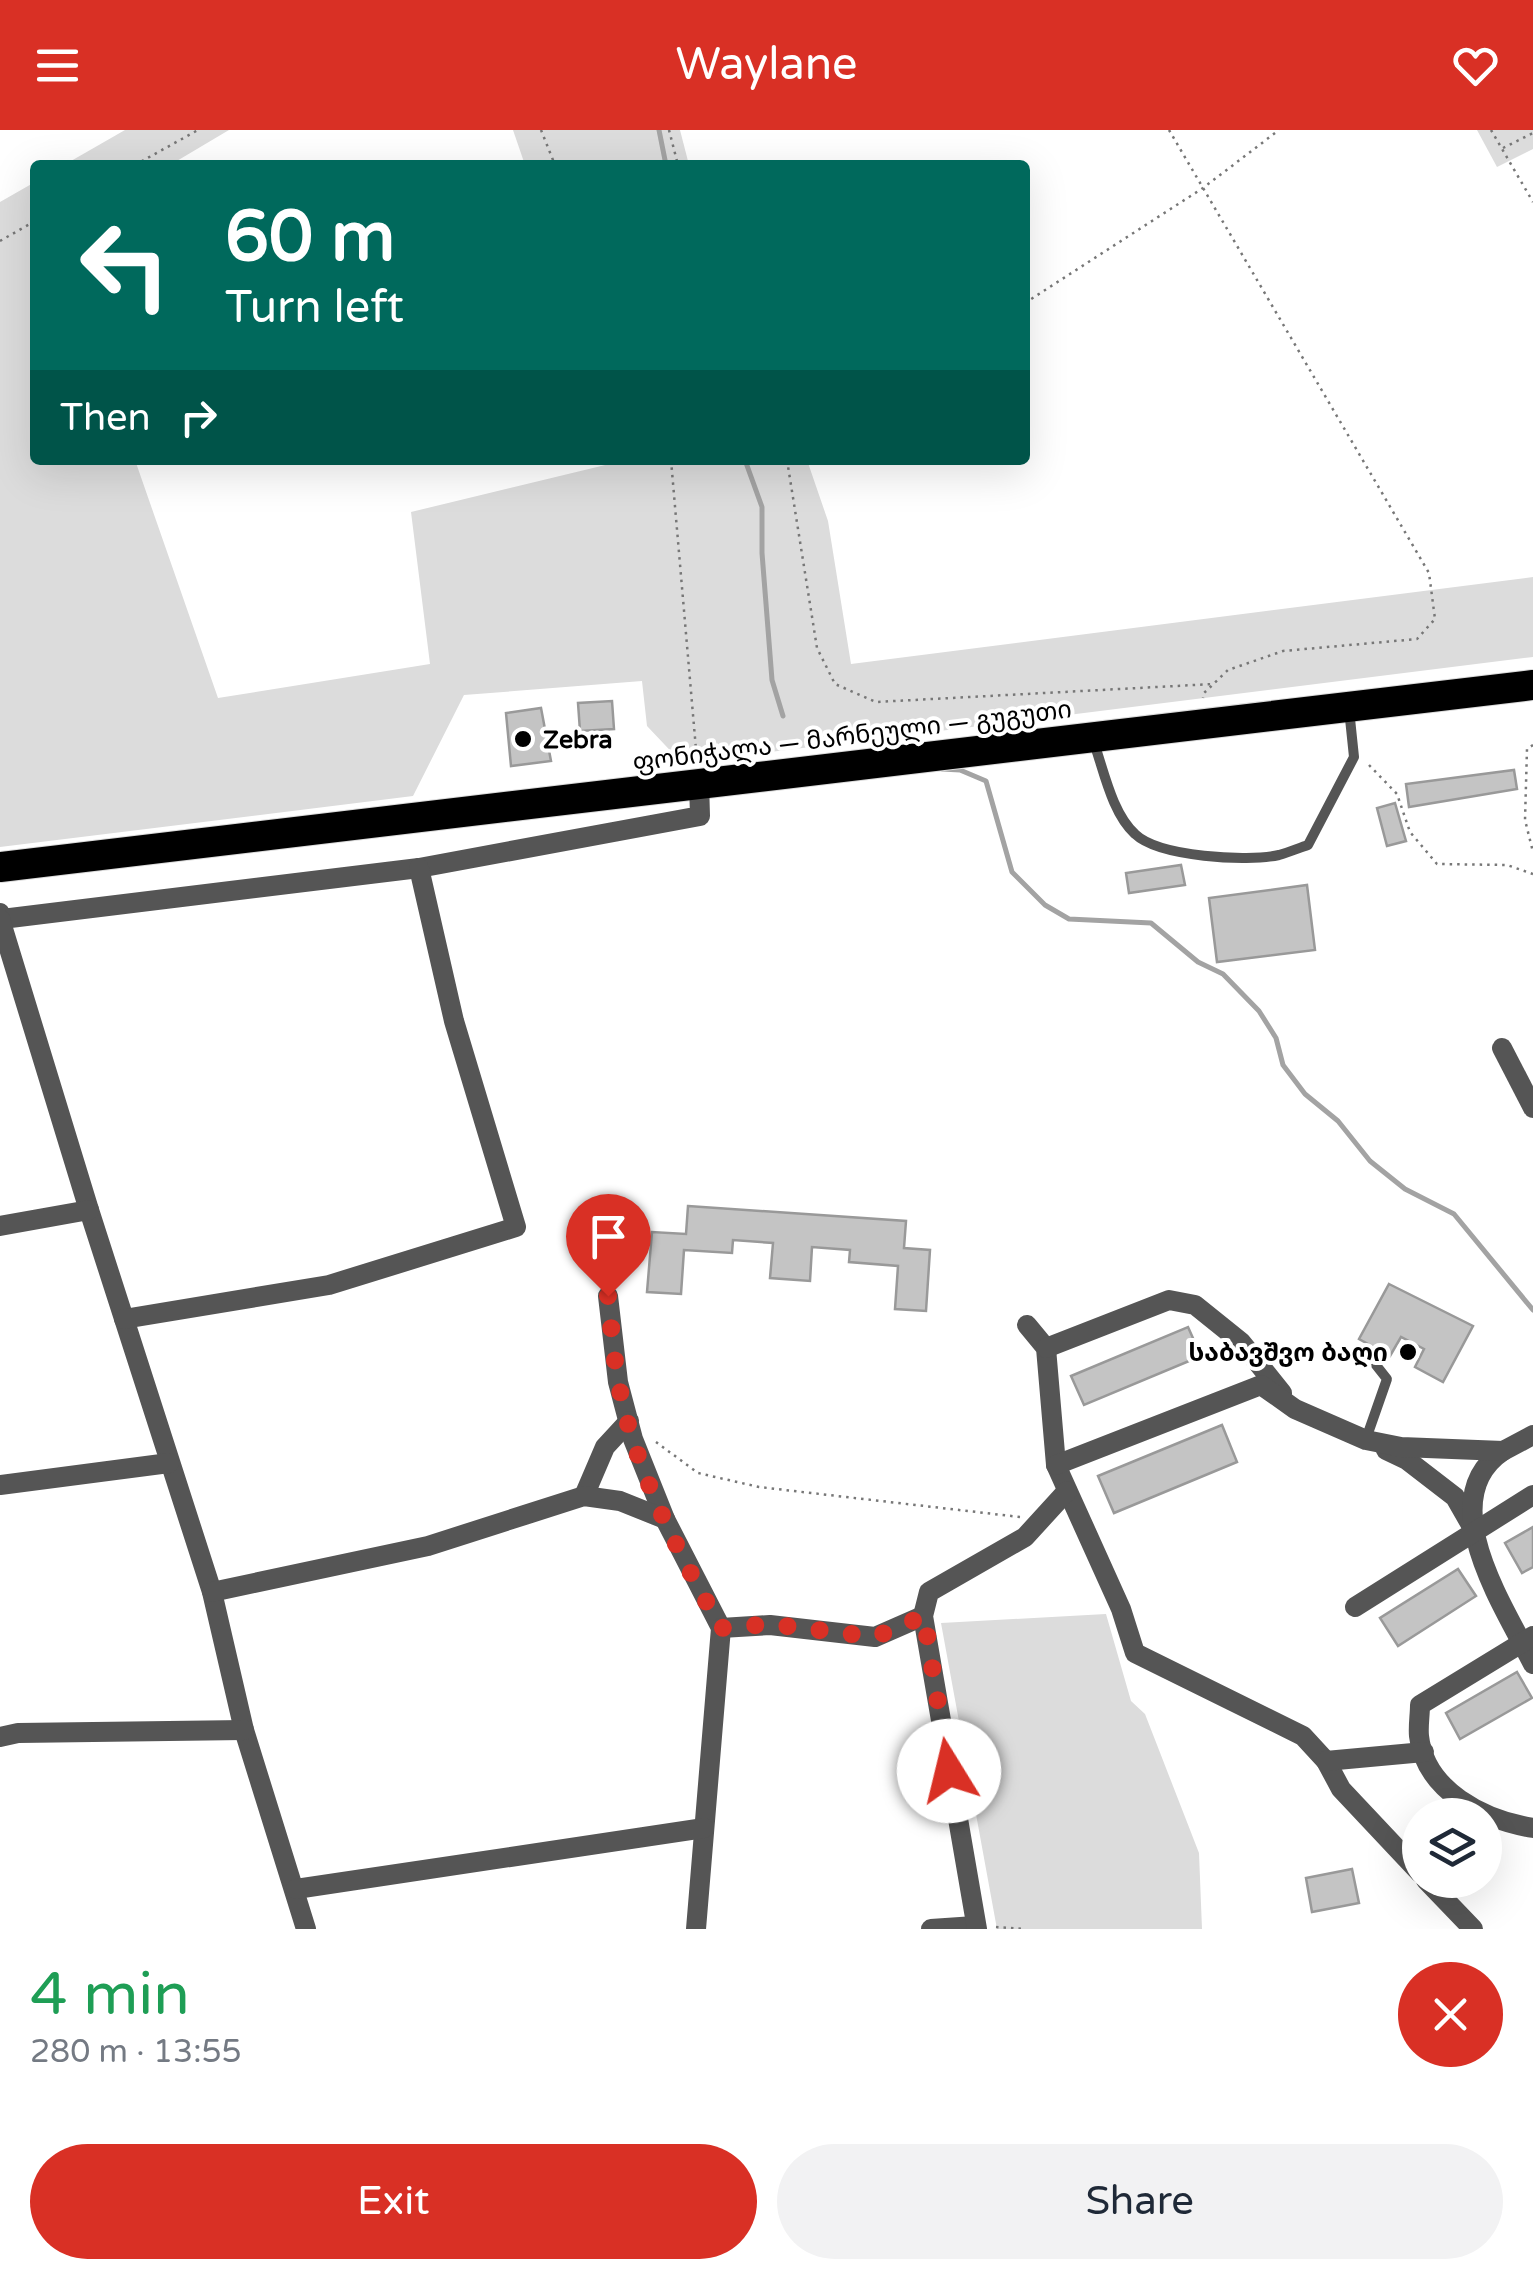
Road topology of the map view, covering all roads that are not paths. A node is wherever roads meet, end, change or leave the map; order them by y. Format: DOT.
graph roads {
  1 [pos="1533,685"];
  2 [pos="1349,707"];
  3 [pos="1092,737"];
  4 [pos="699,782"];
  5 [pos="0,868"];
  6 [pos="419,868"];
  7 [pos="0,917"];
  8 [pos="1502,1048"];
  9 [pos="1533,1108"];
  10 [pos="89,1210"];
  11 [pos="0,1226"];
  12 [pos="608,1296"];
  13 [pos="124,1319"];
  14 [pos="1027,1326"];
  15 [pos="1046,1348"];
  16 [pos="1372,1360"];
  17 [pos="1295,1409"];
  18 [pos="629,1421"];
  19 [pos="1533,1435"];
  20 [pos="1366,1440"];
  21 [pos="1503,1451"];
  22 [pos="169,1463"];
  23 [pos="1056,1465"];
  24 [pos="0,1485"];
  25 [pos="1068,1490"];
  26 [pos="1533,1495"];
  27 [pos="584,1496"];
  28 [pos="665,1519"];
  29 [pos="1475,1531"];
  30 [pos="212,1592"];
  31 [pos="1355,1607"];
  32 [pos="924,1616"];
  33 [pos="721,1628"];
  34 [pos="1527,1639"];
  35 [pos="1533,1664"];
  36 [pos="244,1730"];
  37 [pos="0,1737"];
  38 [pos="1424,1752"];
  39 [pos="1326,1761"];
  40 [pos="704,1828"];
  41 [pos="1533,1828"];
  42 [pos="1402,1854"];
  43 [pos="296,1889"];
  44 [pos="1443,1898"];
  45 [pos="976,1927"];
  46 [pos="306,1929"];
  47 [pos="696,1929"];
  48 [pos="931,1929"];
  49 [pos="1473,1929"];
  1 -- 2 [label="highway, ფონიჭალა — მარნეული — გუგუთი"];
  2 -- 3 [label="highway, ფონიჭალა — მარნეული — გუგუთი"];
  2 -- 3 [label="lane"];
  3 -- 4 [label="highway, ფონიჭალა — მარნეული — გუგუთი"];
  4 -- 5 [label="highway, ფონიჭალა — მარნეული — გუგუთი"];
  4 -- 6 [label="street"];
  6 -- 7 [label="street"];
  6 -- 13 [label="street"];
  7 -- 10 [label="street"];
  8 -- 9 [label="street"];
  10 -- 11 [label="street"];
  10 -- 13 [label="street"];
  12 -- 18 [label="street"];
  13 -- 22 [label="street"];
  14 -- 15 [label="street"];
  15 -- 17 [label="street"];
  15 -- 23 [label="street"];
  16 -- 20 [label="lane"];
  17 -- 20 [label="street"];
  17 -- 23 [label="street"];
  18 -- 27 [label="street"];
  18 -- 28 [label="street"];
  19 -- 21 [label="street"];
  20 -- 21 [label="street"];
  20 -- 29 [label="street"];
  21 -- 29 [label="street"];
  22 -- 24 [label="street"];
  22 -- 30 [label="street"];
  23 -- 25 [label="street"];
  25 -- 32 [label="street"];
  25 -- 39 [label="street"];
  26 -- 29 [label="street"];
  27 -- 28 [label="street"];
  27 -- 30 [label="street"];
  28 -- 33 [label="street"];
  29 -- 31 [label="street"];
  29 -- 34 [label="street"];
  30 -- 36 [label="street"];
  32 -- 33 [label="street"];
  32 -- 45 [label="street"];
  33 -- 40 [label="street"];
  34 -- 35 [label="street"];
  34 -- 38 [label="street"];
  36 -- 37 [label="street"];
  36 -- 43 [label="street"];
  38 -- 39 [label="street"];
  38 -- 41 [label="street"];
  39 -- 42 [label="street"];
  40 -- 43 [label="street"];
  40 -- 47 [label="street"];
  43 -- 46 [label="street"];
  44 -- 49 [label="street"];
  45 -- 48 [label="street"];
}
